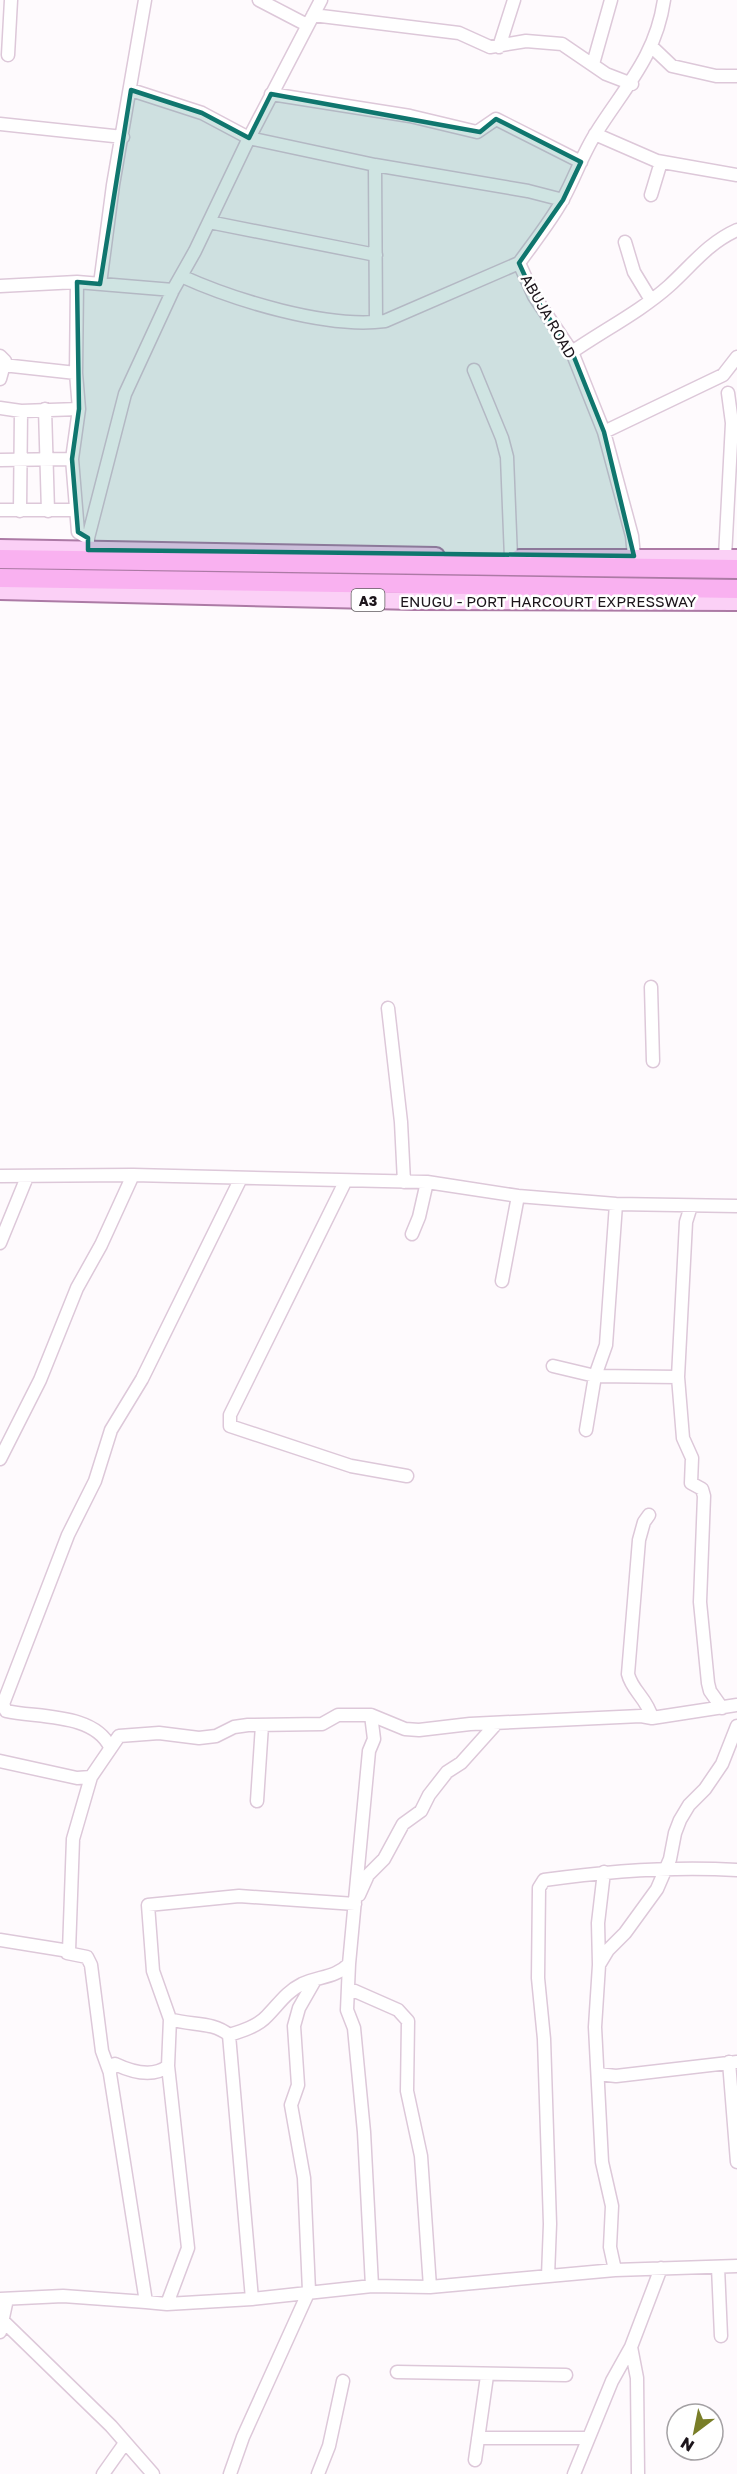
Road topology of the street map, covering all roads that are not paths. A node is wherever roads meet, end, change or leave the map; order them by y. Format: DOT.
graph roads {
  1 [pos="11,0"];
  2 [pos="145,0"];
  3 [pos="259,0"];
  4 [pos="321,0"];
  5 [pos="514,0"];
  6 [pos="611,0"];
  7 [pos="664,0"];
  8 [pos="310,20"];
  9 [pos="651,46"];
  10 [pos="499,47"];
  11 [pos="8,55"];
  12 [pos="593,64"];
  13 [pos="737,75"];
  14 [pos="632,84"];
  15 [pos="131,90"];
  16 [pos="271,94"];
  17 [pos="0,124"];
  18 [pos="595,134"];
  19 [pos="123,137"];
  20 [pos="249,138"];
  21 [pos="581,162"];
  22 [pos="661,162"];
  23 [pos="375,165"];
  24 [pos="737,175"];
  25 [pos="651,195"];
  26 [pos="563,200"];
  27 [pos="209,222"];
  28 [pos="737,230"];
  29 [pos="626,242"];
  30 [pos="376,255"];
  31 [pos="519,263"];
  32 [pos="181,276"];
  33 [pos="77,282"];
  34 [pos="100,284"];
  35 [pos="0,286"];
  36 [pos="173,290"];
  37 [pos="651,300"];
  38 [pos="376,322"];
  39 [pos="572,352"];
  40 [pos="737,357"];
  41 [pos="2,361"];
  42 [pos="474,370"];
  43 [pos="76,373"];
  44 [pos="0,379"];
  45 [pos="728,393"];
  46 [pos="0,408"];
  47 [pos="79,408"];
  48 [pos="45,409"];
  49 [pos="21,411"];
  50 [pos="604,432"];
  51 [pos="48,458"];
  52 [pos="0,459"];
  53 [pos="72,459"];
  54 [pos="20,460"];
  55 [pos="0,510"];
  56 [pos="74,510"];
  57 [pos="20,511"];
  58 [pos="48,511"];
  59 [pos="88,544"];
  60 [pos="0,548"];
  61 [pos="634,556"];
  62 [pos="511,558"];
  63 [pos="0,559"];
  64 [pos="733,561"];
  65 [pos="0,578"];
  66 [pos="737,589"];
  67 [pos="0,591"];
  68 [pos="737,602"];
  69 [pos="651,987"];
  70 [pos="388,1008"];
  71 [pos="653,1061"];
  72 [pos="133,1175"];
  73 [pos="0,1176"];
  74 [pos="27,1177"];
  75 [pos="241,1178"];
  76 [pos="345,1182"];
  77 [pos="404,1182"];
  78 [pos="427,1182"];
  79 [pos="518,1196"];
  80 [pos="616,1204"];
  81 [pos="692,1206"];
  82 [pos="737,1206"];
  83 [pos="412,1234"];
  84 [pos="0,1243"];
  85 [pos="502,1281"];
  86 [pos="553,1366"];
  87 [pos="595,1376"];
  88 [pos="678,1377"];
  89 [pos="586,1430"];
  90 [pos="0,1459"];
  91 [pos="407,1476"];
  92 [pos="650,1515"];
  93 [pos="737,1705"];
  94 [pos="722,1707"];
  95 [pos="371,1715"];
  96 [pos="652,1718"];
  97 [pos="496,1724"];
  98 [pos="262,1725"];
  99 [pos="737,1726"];
  100 [pos="107,1741"];
  101 [pos="0,1761"];
  102 [pos="91,1777"];
  103 [pos="257,1801"];
  104 [pos="665,1869"];
  105 [pos="737,1870"];
  106 [pos="604,1872"];
  107 [pos="355,1904"];
  108 [pos="0,1940"];
  109 [pos="67,1953"];
  110 [pos="349,1964"];
  111 [pos="599,1965"];
  112 [pos="315,1980"];
  113 [pos="348,1988"];
  114 [pos="170,2019"];
  115 [pos="229,2035"];
  116 [pos="733,2062"];
  117 [pos="168,2066"];
  118 [pos="110,2074"];
  119 [pos="598,2074"];
  120 [pos="737,2162"];
  121 [pos="737,2266"];
  122 [pos="718,2267"];
  123 [pos="661,2268"];
  124 [pos="615,2270"];
  125 [pos="548,2276"];
  126 [pos="372,2286"];
  127 [pos="430,2287"];
  128 [pos="309,2291"];
  129 [pos="4,2299"];
  130 [pos="252,2299"];
  131 [pos="146,2302"];
  132 [pos="167,2304"];
  133 [pos="1,2324"];
  134 [pos="721,2336"];
  135 [pos="631,2347"];
  136 [pos="397,2372"];
  137 [pos="566,2375"];
  138 [pos="487,2376"];
  139 [pos="343,2381"];
  140 [pos="478,2438"];
  141 [pos="587,2438"];
  142 [pos="125,2443"];
  143 [pos="475,2460"];
  144 [pos="102,2474"];
  145 [pos="153,2474"];
  146 [pos="230,2474"];
  147 [pos="318,2474"];
  148 [pos="574,2474"];
  149 [pos="638,2474"];
  1 -- 11 [label="street"];
  2 -- 15 [label="street"];
  3 -- 8 [label="street"];
  4 -- 8 [label="street"];
  5 -- 10 [label="street"];
  6 -- 12 [label="street"];
  7 -- 9 [label="street, ABUJA ROAD"];
  8 -- 10 [label="street"];
  8 -- 16 [label="street"];
  9 -- 13 [label="street"];
  9 -- 14 [label="street, ABUJA ROAD"];
  10 -- 12 [label="street"];
  12 -- 14 [label="street"];
  14 -- 18 [label="street, ABUJA ROAD"];
  15 -- 19 [label="street"];
  15 -- 20 [label="street"];
  16 -- 20 [label="street"];
  16 -- 21 [label="street"];
  17 -- 19 [label="street"];
  18 -- 21 [label="street, ABUJA ROAD"];
  18 -- 22 [label="street"];
  19 -- 34 [label="street"];
  20 -- 23 [label="street"];
  20 -- 27 [label="street"];
  21 -- 26 [label="street, ABUJA ROAD"];
  22 -- 24 [label="street"];
  22 -- 25 [label="street"];
  23 -- 26 [label="street"];
  23 -- 30 [label="street"];
  26 -- 31 [label="street, ABUJA ROAD"];
  27 -- 30 [label="street"];
  27 -- 32 [label="street"];
  28 -- 37 [label="street"];
  29 -- 37 [label="street"];
  30 -- 38 [label="street"];
  31 -- 38 [label="street"];
  31 -- 39 [label="street, ABUJA ROAD"];
  32 -- 36 [label="street"];
  32 -- 38 [label="street"];
  33 -- 34 [label="street"];
  33 -- 35 [label="street"];
  33 -- 43 [label="street"];
  34 -- 36 [label="street"];
  36 -- 59 [label="street"];
  37 -- 39 [label="street"];
  39 -- 50 [label="street, ABUJA ROAD"];
  40 -- 50 [label="street"];
  41 -- 43 [label="street"];
  41 -- 44 [label="street"];
  42 -- 62 [label="street"];
  43 -- 47 [label="street"];
  45 -- 64 [label="street"];
  46 -- 49 [label="street"];
  47 -- 48 [label="street"];
  47 -- 53 [label="street"];
  48 -- 49 [label="street"];
  48 -- 51 [label="street"];
  49 -- 54 [label="street"];
  50 -- 61 [label="street, ABUJA ROAD"];
  51 -- 53 [label="street"];
  51 -- 54 [label="street"];
  51 -- 58 [label="street"];
  52 -- 54 [label="street"];
  53 -- 56 [label="street"];
  54 -- 57 [label="street"];
  55 -- 57 [label="street"];
  56 -- 58 [label="street"];
  56 -- 59 [label="street"];
  57 -- 58 [label="street"];
  59 -- 60 [label="main road"];
  59 -- 62 [label="main road"];
  61 -- 62 [label="main road"];
  61 -- 64 [label="main road"];
  63 -- 64 [label="highway"];
  65 -- 66 [label="highway, ENUGU - PORT HARCOURT EXPRESSWAY / A3"];
  67 -- 68 [label="main road, ENUGU - PORT HARCOURT EXPRESSWAY / A3"];
  69 -- 71 [label="street"];
  70 -- 77 [label="street"];
  72 -- 74 [label="street"];
  72 -- 75 [label="street"];
  72 -- 90 [label="street"];
  73 -- 74 [label="street"];
  74 -- 84 [label="street"];
  75 -- 76 [label="street"];
  75 -- 100 [label="street"];
  76 -- 77 [label="street"];
  76 -- 91 [label="street"];
  77 -- 78 [label="street"];
  78 -- 79 [label="street"];
  78 -- 83 [label="street"];
  79 -- 80 [label="street"];
  79 -- 85 [label="street"];
  80 -- 81 [label="street"];
  80 -- 87 [label="street"];
  81 -- 82 [label="street"];
  81 -- 88 [label="street"];
  86 -- 87 [label="street"];
  87 -- 88 [label="street"];
  87 -- 89 [label="street"];
  88 -- 94 [label="street"];
  92 -- 96 [label="street"];
  93 -- 94 [label="street"];
  94 -- 96 [label="street"];
  95 -- 97 [label="street"];
  95 -- 98 [label="street"];
  95 -- 107 [label="street"];
  96 -- 97 [label="street"];
  97 -- 107 [label="street"];
  98 -- 100 [label="street"];
  98 -- 103 [label="street"];
  99 -- 104 [label="street"];
  100 -- 102 [label="street"];
  101 -- 102 [label="street"];
  102 -- 109 [label="street"];
  104 -- 105 [label="street"];
  104 -- 106 [label="street"];
  104 -- 111 [label="street"];
  106 -- 111 [label="street"];
  106 -- 125 [label="street"];
  107 -- 110 [label="street"];
  107 -- 114 [label="street"];
  108 -- 109 [label="street"];
  109 -- 118 [label="street"];
  110 -- 112 [label="street"];
  110 -- 113 [label="street"];
  111 -- 119 [label="street"];
  112 -- 115 [label="street"];
  112 -- 128 [label="street"];
  113 -- 126 [label="street"];
  113 -- 127 [label="street"];
  114 -- 115 [label="street"];
  114 -- 117 [label="street"];
  115 -- 130 [label="street"];
  116 -- 119 [label="street"];
  116 -- 120 [label="street"];
  117 -- 118 [label="street"];
  117 -- 132 [label="street"];
  118 -- 131 [label="street"];
  119 -- 124 [label="street"];
  121 -- 122 [label="street"];
  122 -- 123 [label="street"];
  122 -- 134 [label="street"];
  123 -- 124 [label="street"];
  123 -- 135 [label="street"];
  124 -- 125 [label="street"];
  125 -- 127 [label="street"];
  126 -- 127 [label="street"];
  126 -- 128 [label="street"];
  128 -- 130 [label="street"];
  128 -- 146 [label="street"];
  129 -- 131 [label="street"];
  129 -- 133 [label="street"];
  130 -- 132 [label="street"];
  131 -- 132 [label="street"];
  133 -- 142 [label="street"];
  135 -- 141 [label="street"];
  135 -- 149 [label="street"];
  136 -- 138 [label="street"];
  137 -- 138 [label="street"];
  138 -- 140 [label="street"];
  139 -- 147 [label="street"];
  140 -- 141 [label="street"];
  140 -- 143 [label="street"];
  141 -- 148 [label="street"];
  142 -- 144 [label="street"];
  142 -- 145 [label="street"];
}
